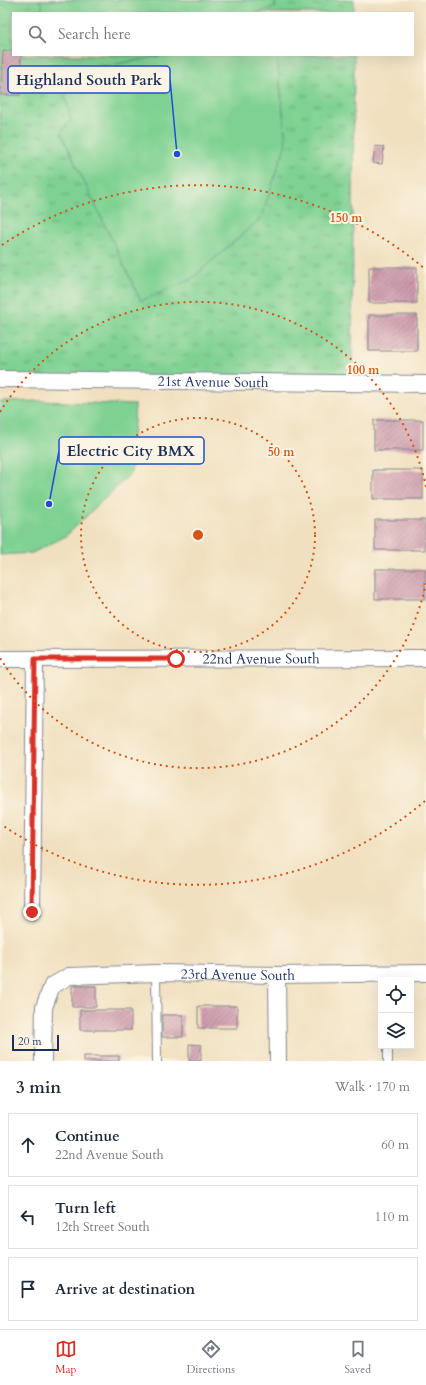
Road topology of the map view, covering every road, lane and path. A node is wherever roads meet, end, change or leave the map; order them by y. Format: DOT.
graph roads {
  1 [pos="0,379"];
  2 [pos="426,384"];
  3 [pos="426,658"];
  4 [pos="0,659"];
  5 [pos="35,659"];
  6 [pos="32,912"];
  7 [pos="156,973"];
  8 [pos="426,973"];
  9 [pos="277,975"];
  10 [pos="388,977"];
  11 [pos="388,1049"];
  12 [pos="43,1061"];
  13 [pos="157,1061"];
  14 [pos="278,1061"];
  15 [pos="388,1061"];
  1 -- 2 [label="street, 21st Avenue South"];
  3 -- 5 [label="street, 22nd Avenue South"];
  4 -- 5 [label="street, 22nd Avenue South"];
  5 -- 6 [label="street"];
  7 -- 9 [label="street, 23rd Avenue South"];
  7 -- 12 [label="street, 23rd Avenue South"];
  7 -- 13 [label="lane"];
  8 -- 10 [label="street, 23rd Avenue South"];
  9 -- 10 [label="street, 23rd Avenue South"];
  9 -- 14 [label="street"];
  11 -- 15 [label="lane"];
}
